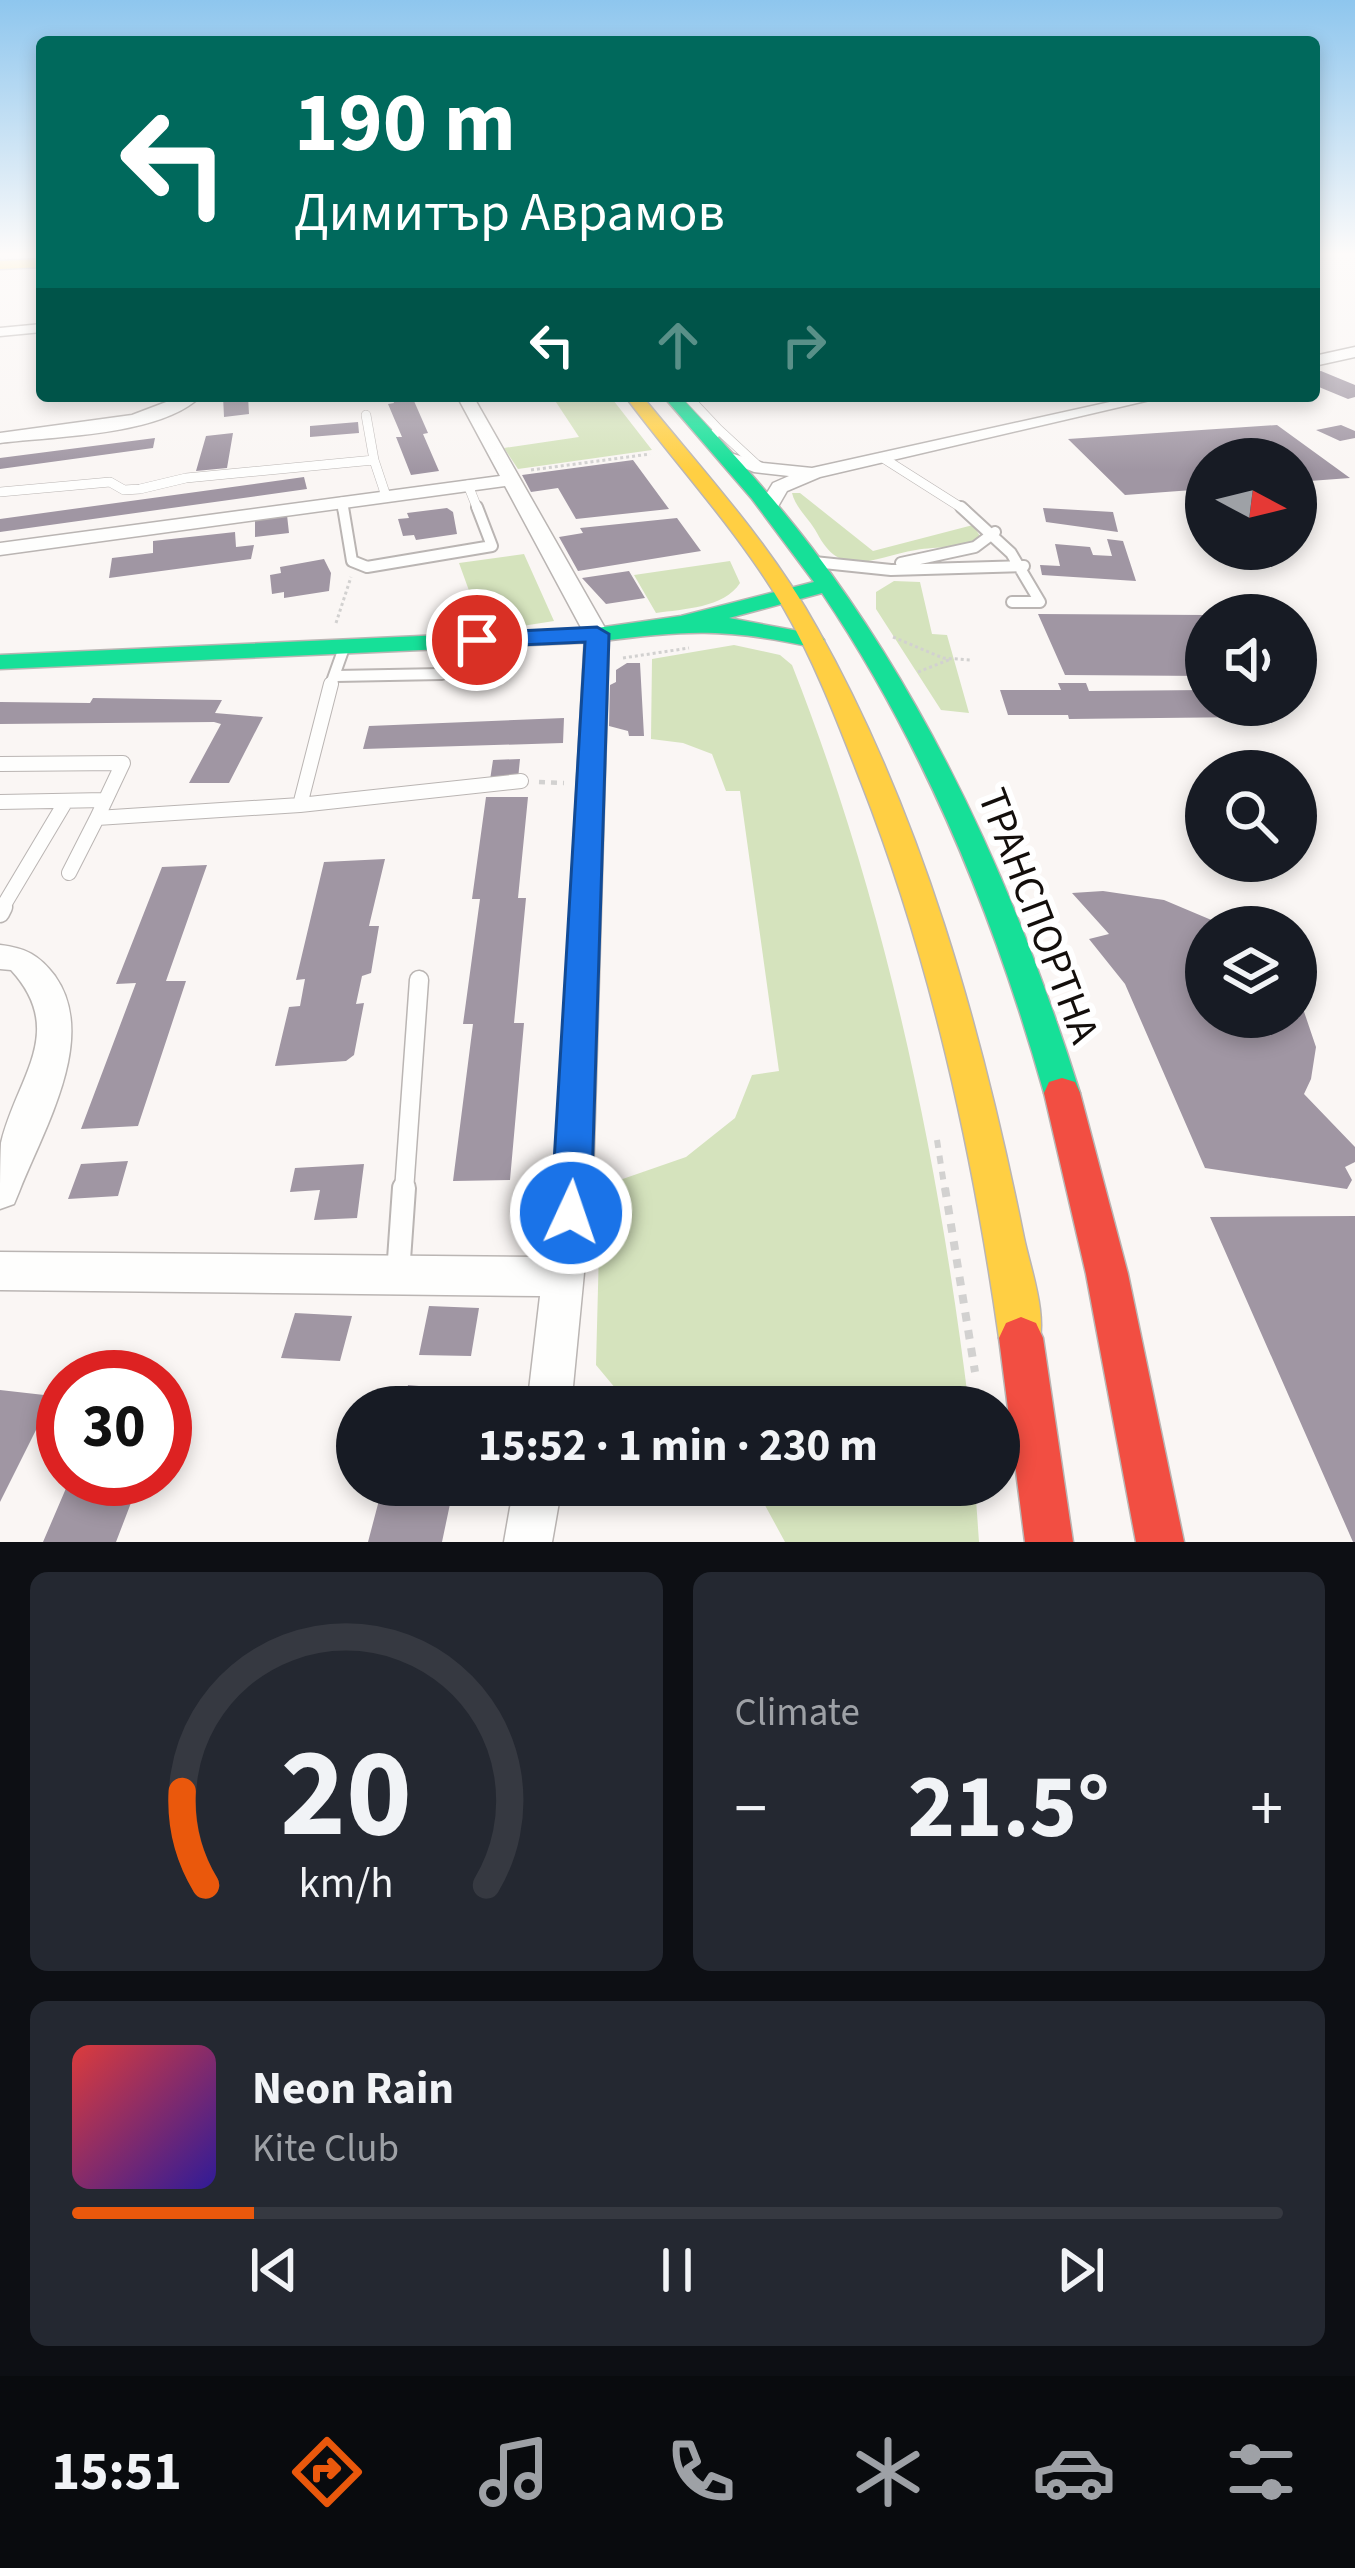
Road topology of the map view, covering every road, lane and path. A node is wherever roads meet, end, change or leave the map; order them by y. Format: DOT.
graph roads {
  1 [pos="36,329"];
  2 [pos="0,332"];
  3 [pos="1355,352"];
  4 [pos="1320,360"];
  5 [pos="189,402"];
  6 [pos="468,402"];
  7 [pos="638,402"];
  8 [pos="677,402"];
  9 [pos="691,402"];
  10 [pos="1132,402"];
  11 [pos="366,415"];
  12 [pos="0,438"];
  13 [pos="718,442"];
  14 [pos="658,453"];
  15 [pos="883,458"];
  16 [pos="374,460"];
  17 [pos="760,468"];
  18 [pos="814,473"];
  19 [pos="509,477"];
  20 [pos="468,485"];
  21 [pos="0,492"];
  22 [pos="386,496"];
  23 [pos="342,502"];
  24 [pos="769,506"];
  25 [pos="995,532"];
  26 [pos="0,548"];
  27 [pos="973,550"];
  28 [pos="810,561"];
  29 [pos="1021,561"];
  30 [pos="355,566"];
  31 [pos="887,570"];
  32 [pos="827,585"];
  33 [pos="788,596"];
  34 [pos="1012,602"];
  35 [pos="682,623"];
  36 [pos="597,634"];
  37 [pos="887,636"];
  38 [pos="812,640"];
  39 [pos="336,646"];
  40 [pos="951,659"];
  41 [pos="970,660"];
  42 [pos="0,662"];
  43 [pos="442,674"];
  44 [pos="913,674"];
  45 [pos="336,676"];
  46 [pos="0,764"];
  47 [pos="521,781"];
  48 [pos="587,784"];
  49 [pos="105,800"];
  50 [pos="66,801"];
  51 [pos="0,802"];
  52 [pos="300,805"];
  53 [pos="97,818"];
  54 [pos="69,873"];
  55 [pos="0,913"];
  56 [pos="0,957"];
  57 [pos="419,980"];
  58 [pos="935,1134"];
  59 [pos="0,1192"];
  60 [pos="0,1271"];
  61 [pos="398,1276"];
  62 [pos="566,1277"];
  63 [pos="977,1384"];
  64 [pos="552,1386"];
  65 [pos="534,1506"];
  66 [pos="528,1542"];
  67 [pos="1049,1542"];
  68 [pos="1160,1542"];
  1 -- 2 [label="street"];
  3 -- 4 [label="street"];
  5 -- 12 [label="street"];
  6 -- 19 [label="street"];
  7 -- 33 [label="main road"];
  8 -- 13 [label="main road, ТРАНСПОРТНА"];
  9 -- 13 [label="lane"];
  10 -- 15 [label="street"];
  11 -- 16 [label="lane"];
  13 -- 17 [label="street"];
  13 -- 17 [label="lane"];
  13 -- 24 [label="main road, ТРАНСПОРТНА"];
  14 -- 19 [label="path"];
  15 -- 18 [label="street"];
  15 -- 25 [label="lane"];
  16 -- 21 [label="lane"];
  16 -- 22 [label="lane"];
  17 -- 18 [label="street"];
  18 -- 24 [label="street"];
  19 -- 20 [label="street"];
  19 -- 36 [label="street"];
  20 -- 22 [label="street"];
  20 -- 30 [label="lane"];
  22 -- 23 [label="street"];
  23 -- 26 [label="street"];
  23 -- 30 [label="lane"];
  24 -- 28 [label="main road, ТРАНСПОРТНА"];
  25 -- 27 [label="lane"];
  25 -- 29 [label="lane"];
  27 -- 29 [label="lane"];
  27 -- 31 [label="lane"];
  28 -- 31 [label="lane"];
  28 -- 32 [label="main road, ТРАНСПОРТНА"];
  29 -- 31 [label="lane"];
  29 -- 34 [label="lane"];
  30 -- 39 [label="path"];
  31 -- 32 [label="lane"];
  32 -- 33 [label="main road"];
  32 -- 68 [label="main road, ТРАНСПОРТНА"];
  33 -- 35 [label="main road"];
  33 -- 38 [label="main road"];
  35 -- 36 [label="main road"];
  35 -- 38 [label="main road"];
  36 -- 39 [label="main road"];
  36 -- 48 [label="street"];
  37 -- 40 [label="path"];
  38 -- 67 [label="main road"];
  39 -- 42 [label="main road"];
  39 -- 45 [label="lane"];
  40 -- 41 [label="path"];
  40 -- 44 [label="path"];
  43 -- 45 [label="lane"];
  45 -- 52 [label="lane"];
  46 -- 49 [label="lane"];
  47 -- 48 [label="path"];
  47 -- 52 [label="lane"];
  48 -- 62 [label="street"];
  49 -- 50 [label="lane"];
  49 -- 53 [label="lane"];
  50 -- 51 [label="lane"];
  50 -- 55 [label="lane"];
  52 -- 53 [label="lane"];
  53 -- 54 [label="lane"];
  56 -- 59 [label="street"];
  57 -- 61 [label="lane"];
  58 -- 63 [label="path"];
  60 -- 61 [label="street"];
  61 -- 62 [label="street"];
  62 -- 64 [label="street"];
  65 -- 66 [label="street"];
}
